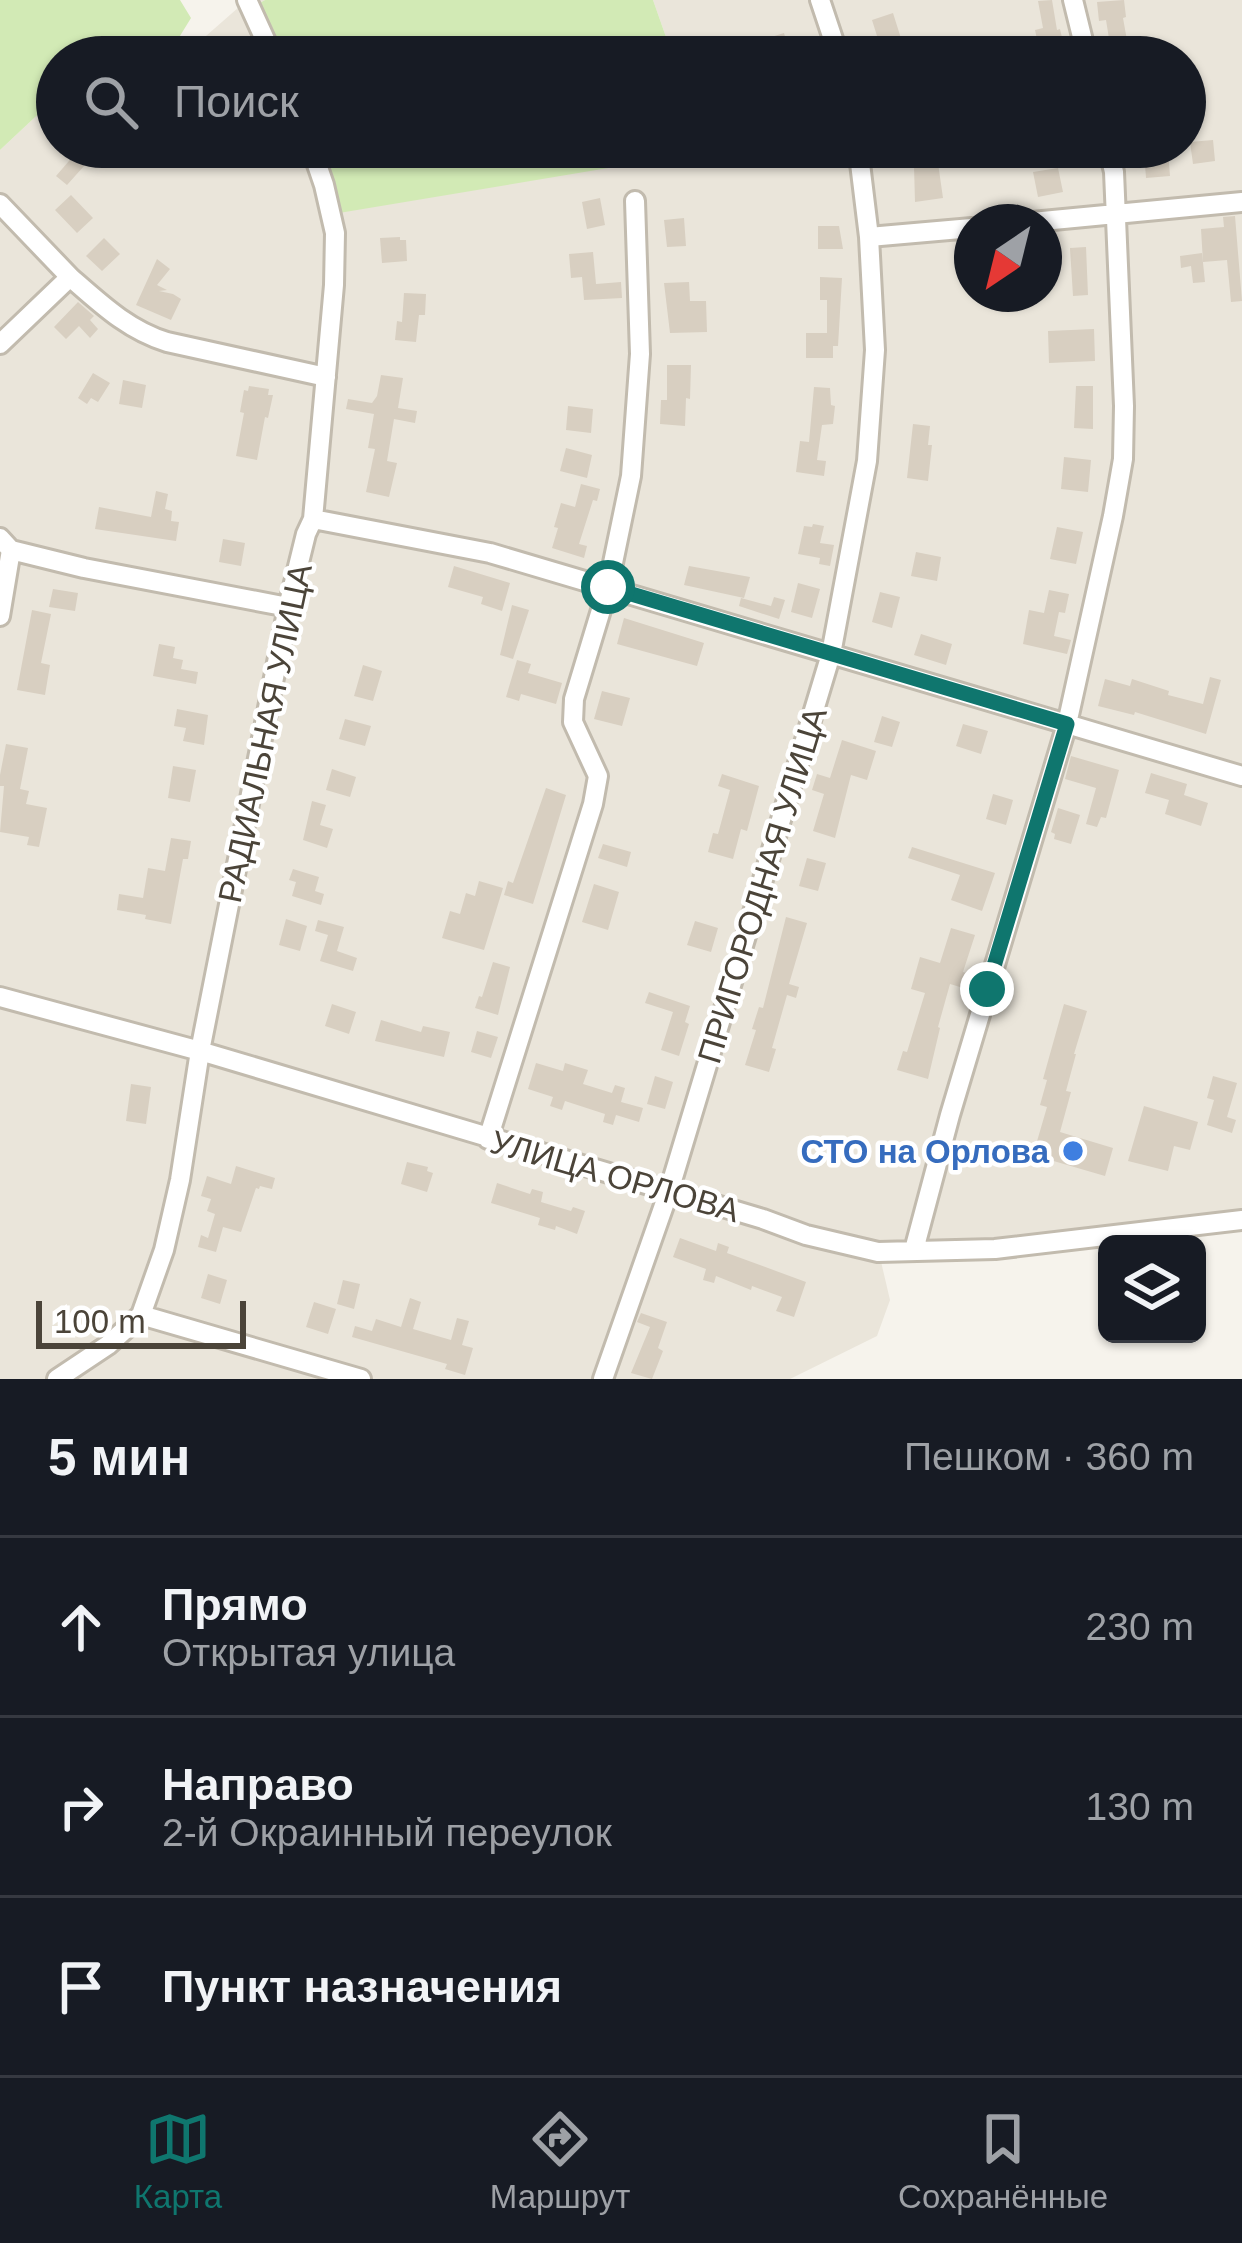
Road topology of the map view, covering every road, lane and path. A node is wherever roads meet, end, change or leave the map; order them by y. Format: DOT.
graph roads {
  1 [pos="248,0"];
  2 [pos="820,0"];
  3 [pos="1073,0"];
  4 [pos="264,36"];
  5 [pos="832,36"];
  6 [pos="1082,36"];
  7 [pos="318,168"];
  8 [pos="860,168"];
  9 [pos="1113,168"];
  10 [pos="635,201"];
  11 [pos="1242,202"];
  12 [pos="0,205"];
  13 [pos="1116,214"];
  14 [pos="1062,219"];
  15 [pos="954,229"];
  16 [pos="869,237"];
  17 [pos="70,277"];
  18 [pos="0,344"];
  19 [pos="326,377"];
  20 [pos="313,519"];
  21 [pos="6,544"];
  22 [pos="608,587"];
  23 [pos="288,608"];
  24 [pos="0,616"];
  25 [pos="831,654"];
  26 [pos="1067,724"];
  27 [pos="1240,771"];
  28 [pos="0,997"];
  29 [pos="200,1051"];
  30 [pos="488,1139"];
  31 [pos="669,1191"];
  32 [pos="1242,1221"];
  33 [pos="914,1250"];
  34 [pos="141,1315"];
  35 [pos="56,1379"];
  36 [pos="361,1379"];
  37 [pos="603,1379"];
  1 -- 4 [label="street"];
  2 -- 5 [label="street"];
  3 -- 6 [label="street"];
  7 -- 19 [label="street, РАДИАЛЬНАЯ УЛИЦА"];
  8 -- 16 [label="street, ПРИГОРОДНАЯ УЛИЦА"];
  9 -- 13 [label="street"];
  10 -- 22 [label="street"];
  11 -- 13 [label="street"];
  12 -- 17 [label="street"];
  13 -- 14 [label="street"];
  13 -- 26 [label="street"];
  15 -- 16 [label="street"];
  16 -- 25 [label="street, ПРИГОРОДНАЯ УЛИЦА"];
  17 -- 18 [label="street"];
  17 -- 19 [label="street"];
  19 -- 20 [label="street, РАДИАЛЬНАЯ УЛИЦА"];
  20 -- 22 [label="street"];
  20 -- 23 [label="street, РАДИАЛЬНАЯ УЛИЦА"];
  21 -- 23 [label="street"];
  21 -- 24 [label="street"];
  22 -- 25 [label="street"];
  22 -- 30 [label="street"];
  23 -- 29 [label="street, РАДИАЛЬНАЯ УЛИЦА"];
  25 -- 26 [label="street"];
  25 -- 31 [label="street, ПРИГОРОДНАЯ УЛИЦА"];
  26 -- 27 [label="street"];
  26 -- 33 [label="street"];
  28 -- 29 [label="street, УЛИЦА ОРЛОВА"];
  29 -- 30 [label="street, УЛИЦА ОРЛОВА"];
  29 -- 34 [label="street, РАДИАЛЬНАЯ УЛИЦА"];
  30 -- 31 [label="street, УЛИЦА ОРЛОВА"];
  31 -- 33 [label="street, УЛИЦА ОРЛОВА"];
  31 -- 37 [label="street, ПРИГОРОДНАЯ УЛИЦА"];
  32 -- 33 [label="street, УЛИЦА ОРЛОВА"];
  34 -- 35 [label="street"];
  34 -- 36 [label="street"];
}
